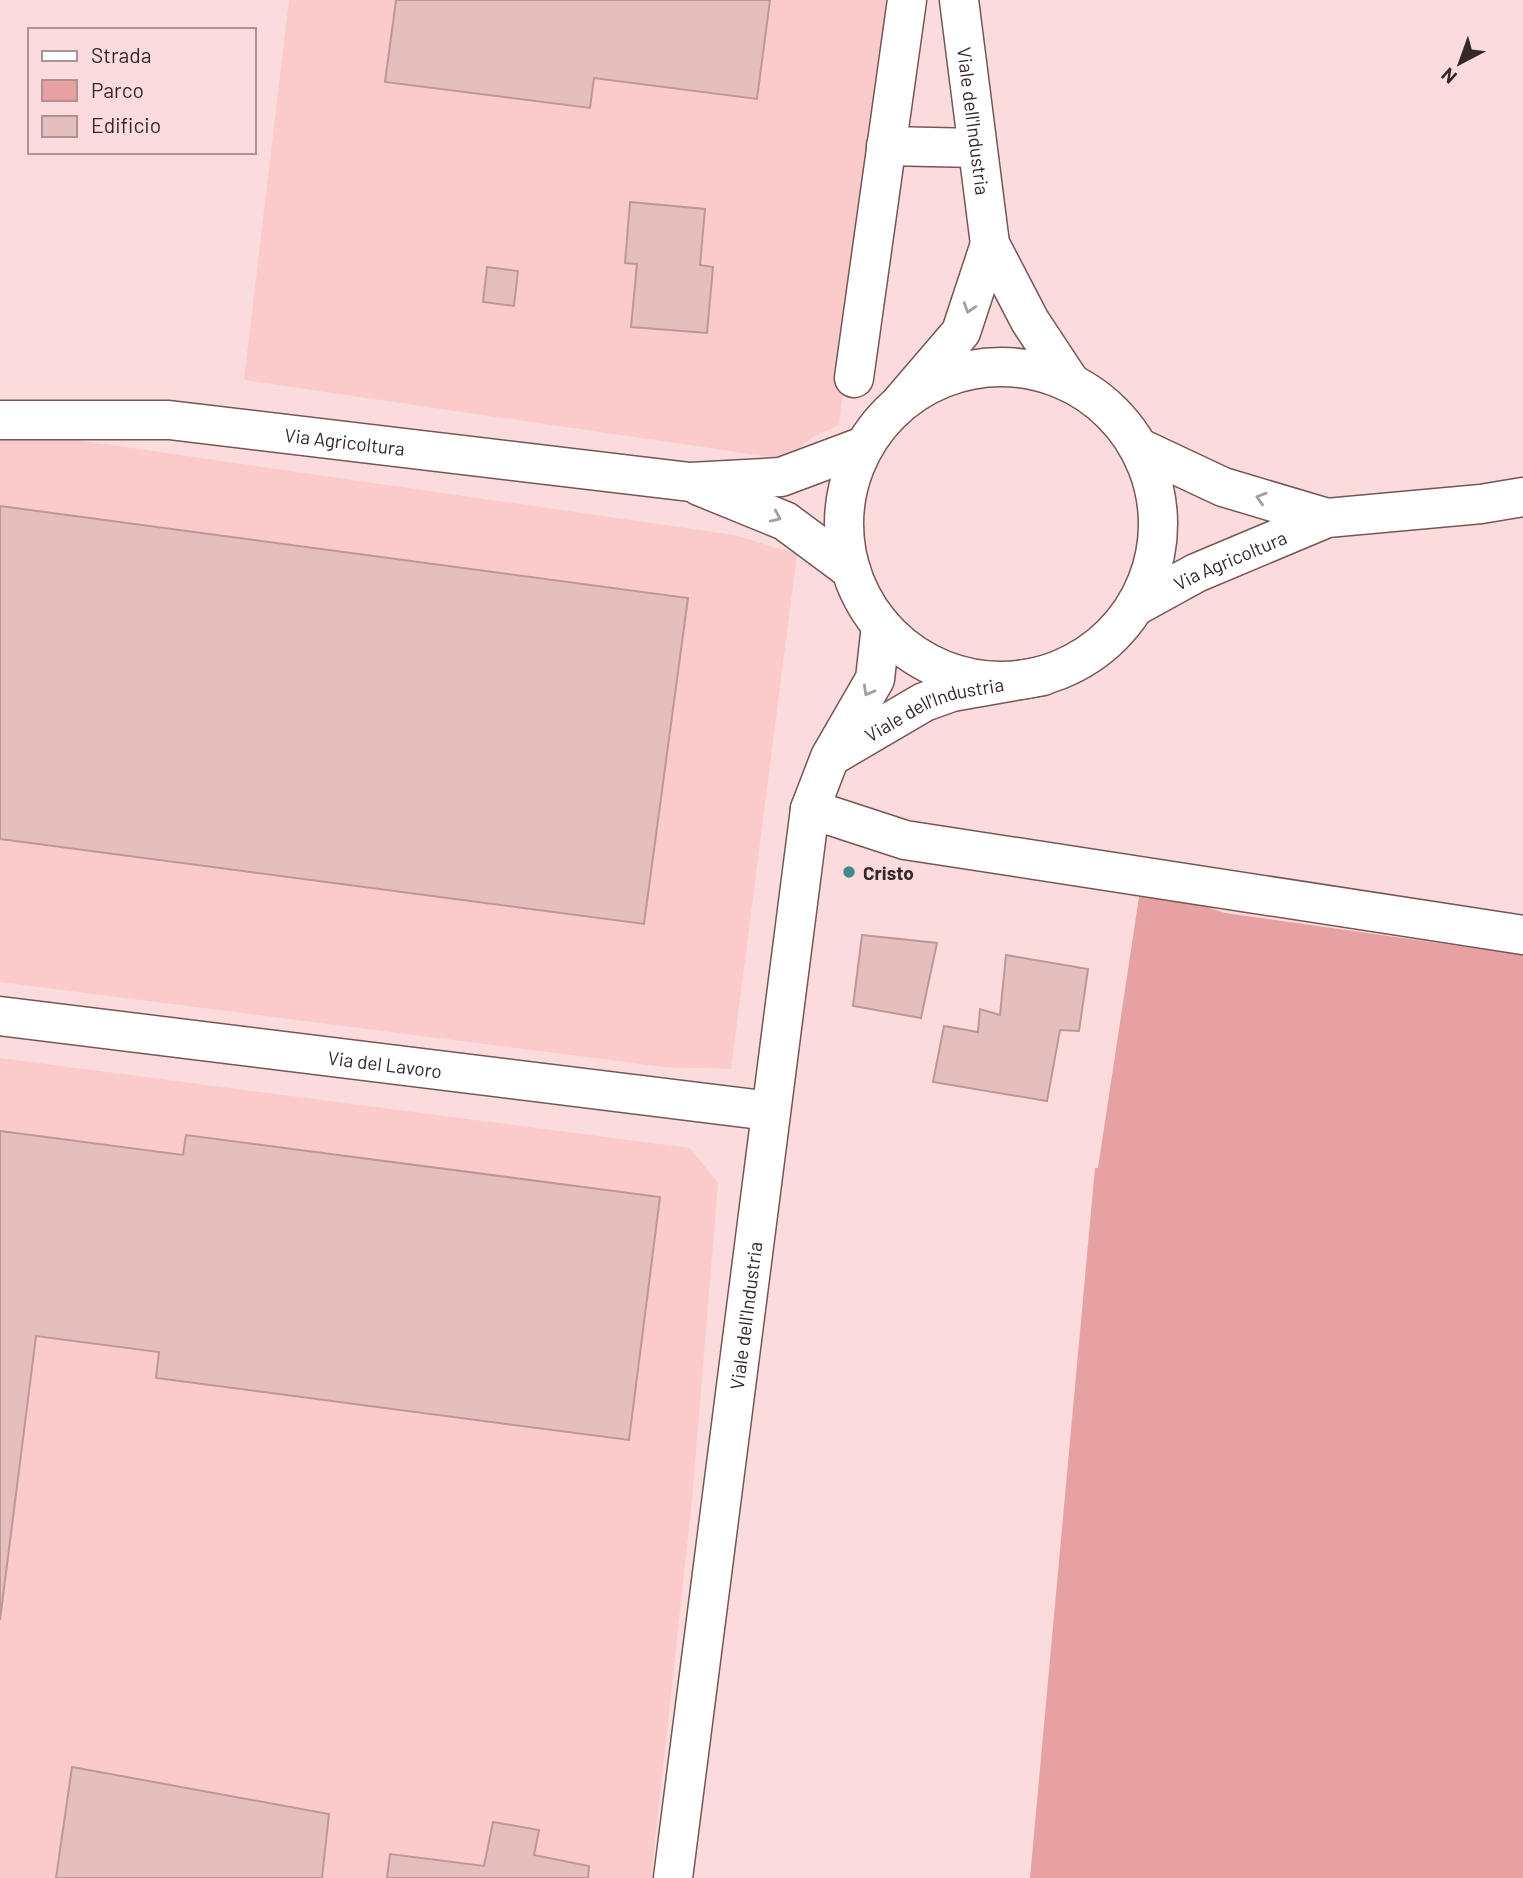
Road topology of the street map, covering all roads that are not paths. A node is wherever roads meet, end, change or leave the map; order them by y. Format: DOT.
graph roads {
  1 [pos="907,0"];
  2 [pos="958,0"];
  3 [pos="886,146"];
  4 [pos="977,148"];
  5 [pos="990,244"];
  6 [pos="854,378"];
  7 [pos="1071,383"];
  8 [pos="901,402"];
  9 [pos="0,421"];
  10 [pos="864,446"];
  11 [pos="1140,448"];
  12 [pos="691,482"];
  13 [pos="1523,497"];
  14 [pos="1327,518"];
  15 [pos="851,570"];
  16 [pos="1136,606"];
  17 [pos="881,625"];
  18 [pos="1043,676"];
  19 [pos="830,757"];
  20 [pos="810,809"];
  21 [pos="1523,935"];
  22 [pos="0,1016"];
  23 [pos="770,1111"];
  24 [pos="673,1878"];
  1 -- 3 [label="street"];
  2 -- 4 [label="street, Viale dell'Industria"];
  3 -- 4 [label="street"];
  3 -- 6 [label="street"];
  4 -- 5 [label="street, Viale dell'Industria"];
  5 -- 7 [label="street, Viale dell'Industria"];
  5 -- 8 [label="street, Viale dell'Industria, one-way"];
  7 -- 8 [label="street, Viale dell'Industria"];
  7 -- 11 [label="street, Viale dell'Industria"];
  8 -- 10 [label="street, Viale dell'Industria"];
  9 -- 12 [label="street, Via Agricoltura"];
  10 -- 12 [label="street, Via Agricoltura"];
  10 -- 15 [label="street, Viale dell'Industria"];
  14 -- 11 [label="street, Via Agricoltura, one-way"];
  11 -- 16 [label="street, Viale dell'Industria"];
  12 -- 15 [label="street, Via Agricoltura, one-way"];
  13 -- 14 [label="street, Via Agricoltura"];
  14 -- 16 [label="street, Via Agricoltura"];
  15 -- 17 [label="street, Viale dell'Industria"];
  16 -- 18 [label="street, Viale dell'Industria"];
  17 -- 18 [label="street, Viale dell'Industria"];
  17 -- 19 [label="street, Viale dell'Industria, one-way"];
  18 -- 19 [label="street, Viale dell'Industria"];
  19 -- 20 [label="street, Viale dell'Industria"];
  20 -- 21 [label="street"];
  20 -- 23 [label="street, Viale dell'Industria"];
  22 -- 23 [label="street, Via del Lavoro"];
  23 -- 24 [label="street, Viale dell'Industria"];
}
